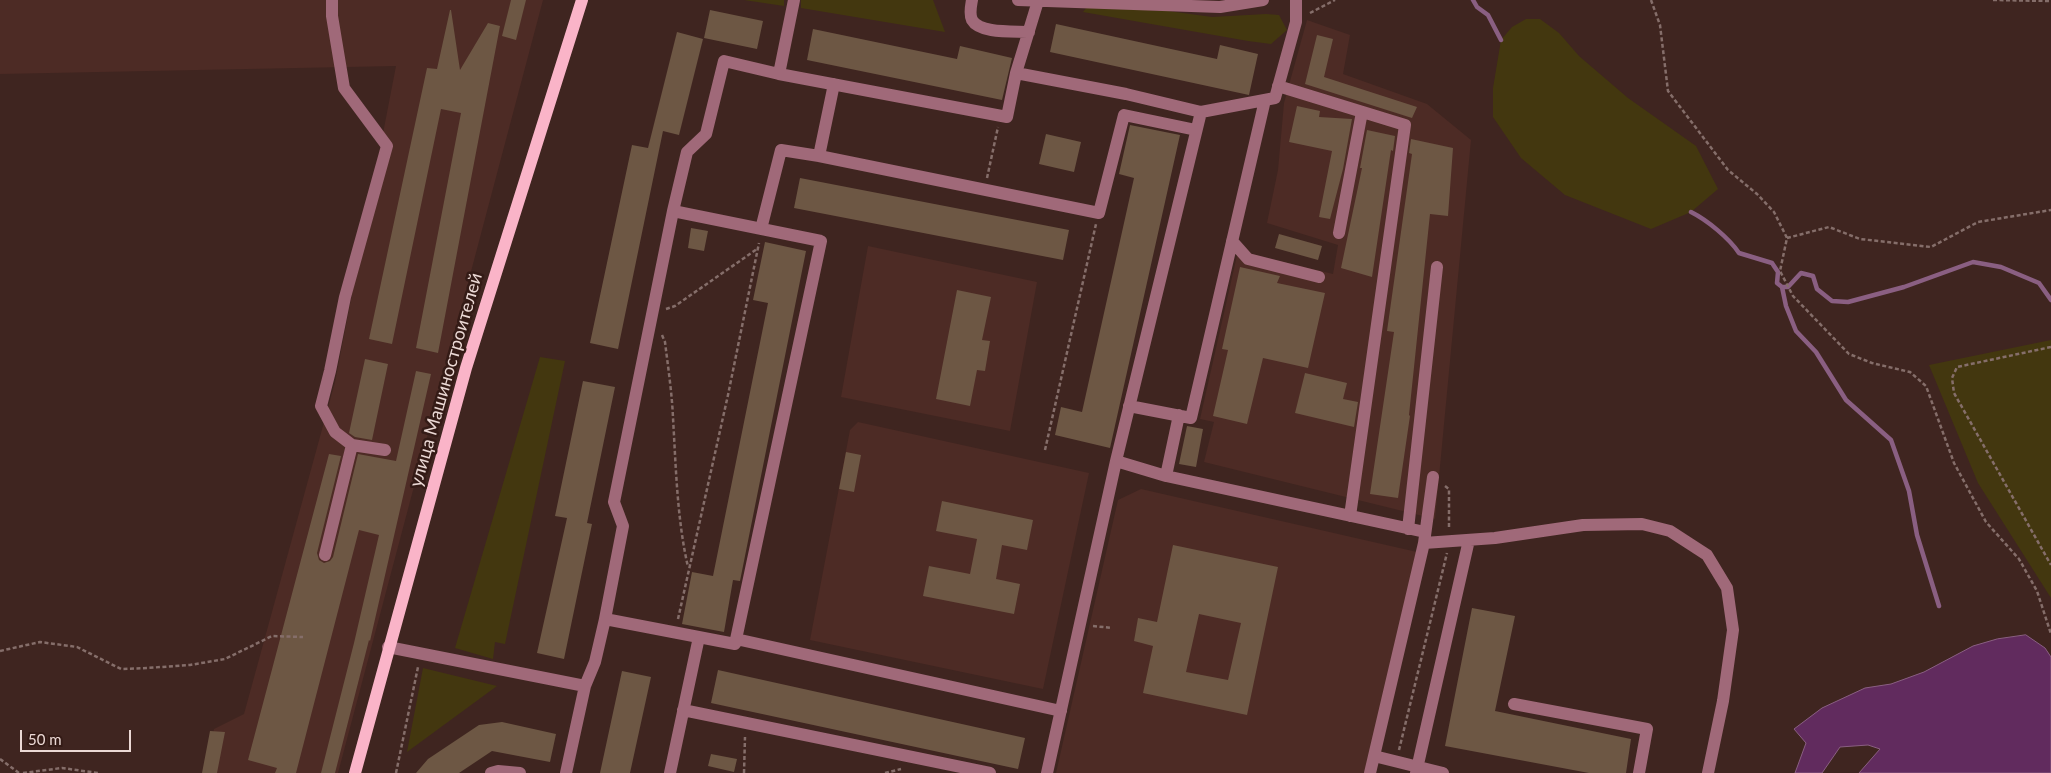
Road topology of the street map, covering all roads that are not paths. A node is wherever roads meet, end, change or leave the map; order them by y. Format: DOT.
graph roads {
  1 [pos="332,0"];
  2 [pos="582,0"];
  3 [pos="794,0"];
  4 [pos="972,0"];
  5 [pos="1018,0"];
  6 [pos="1263,0"];
  7 [pos="1296,0"];
  8 [pos="1038,2"];
  9 [pos="1029,32"];
  10 [pos="1016,73"];
  11 [pos="779,74"];
  12 [pos="834,84"];
  13 [pos="1278,86"];
  14 [pos="1265,100"];
  15 [pos="1201,112"];
  16 [pos="1362,112"];
  17 [pos="1196,130"];
  18 [pos="819,156"];
  19 [pos="673,211"];
  20 [pos="762,229"];
  21 [pos="1339,234"];
  22 [pos="1232,241"];
  23 [pos="1437,267"];
  24 [pos="1319,278"];
  25 [pos="1129,406"];
  26 [pos="1179,415"];
  27 [pos="352,445"];
  28 [pos="385,450"];
  29 [pos="1116,461"];
  30 [pos="1166,476"];
  31 [pos="1433,476"];
  32 [pos="1350,516"];
  33 [pos="1408,529"];
  34 [pos="1425,538"];
  35 [pos="1468,540"];
  36 [pos="325,555"];
  37 [pos="604,619"];
  38 [pos="699,637"];
  39 [pos="736,640"];
  40 [pos="388,647"];
  41 [pos="585,686"];
  42 [pos="1514,704"];
  43 [pos="683,710"];
  44 [pos="1061,710"];
  45 [pos="1374,756"];
  46 [pos="963,770"];
  47 [pos="1416,770"];
  48 [pos="355,773"];
  49 [pos="491,773"];
  50 [pos="520,773"];
  51 [pos="566,773"];
  52 [pos="670,773"];
  53 [pos="990,773"];
  54 [pos="1047,773"];
  55 [pos="1370,773"];
  56 [pos="1443,773"];
  57 [pos="1639,773"];
  58 [pos="1708,773"];
  1 -- 27 [label="street"];
  2 -- 40 [label="main road, улица Машиностроителей"];
  3 -- 11 [label="street"];
  4 -- 9 [label="street"];
  5 -- 8 [label="street"];
  6 -- 8 [label="street"];
  7 -- 13 [label="street"];
  8 -- 9 [label="street"];
  9 -- 10 [label="street"];
  10 -- 12 [label="street"];
  10 -- 15 [label="street"];
  11 -- 12 [label="street"];
  11 -- 19 [label="street"];
  12 -- 18 [label="street"];
  13 -- 14 [label="street"];
  13 -- 16 [label="street"];
  14 -- 15 [label="street"];
  14 -- 22 [label="street"];
  15 -- 17 [label="street"];
  16 -- 21 [label="street"];
  16 -- 32 [label="street"];
  17 -- 18 [label="street"];
  17 -- 25 [label="street"];
  18 -- 20 [label="street"];
  19 -- 20 [label="street"];
  19 -- 37 [label="street"];
  20 -- 39 [label="street"];
  22 -- 24 [label="street"];
  22 -- 26 [label="street"];
  23 -- 33 [label="street"];
  25 -- 26 [label="street"];
  25 -- 29 [label="street"];
  26 -- 30 [label="street"];
  27 -- 28 [label="street"];
  27 -- 36 [label="street"];
  29 -- 30 [label="street"];
  29 -- 44 [label="street"];
  30 -- 32 [label="street"];
  31 -- 34 [label="street"];
  32 -- 33 [label="street"];
  33 -- 34 [label="street"];
  34 -- 35 [label="street"];
  34 -- 45 [label="street"];
  35 -- 47 [label="street"];
  35 -- 58 [label="street"];
  37 -- 38 [label="street"];
  37 -- 41 [label="street"];
  38 -- 39 [label="street"];
  38 -- 43 [label="street"];
  39 -- 44 [label="street"];
  40 -- 41 [label="street"];
  40 -- 48 [label="main road, улица Машиностроителей"];
  41 -- 51 [label="street"];
  42 -- 57 [label="street"];
  43 -- 46 [label="street"];
  43 -- 52 [label="street"];
  44 -- 54 [label="street"];
  45 -- 47 [label="street"];
  45 -- 55 [label="street"];
  46 -- 53 [label="street"];
  47 -- 56 [label="street"];
  49 -- 50 [label="street"];
}
